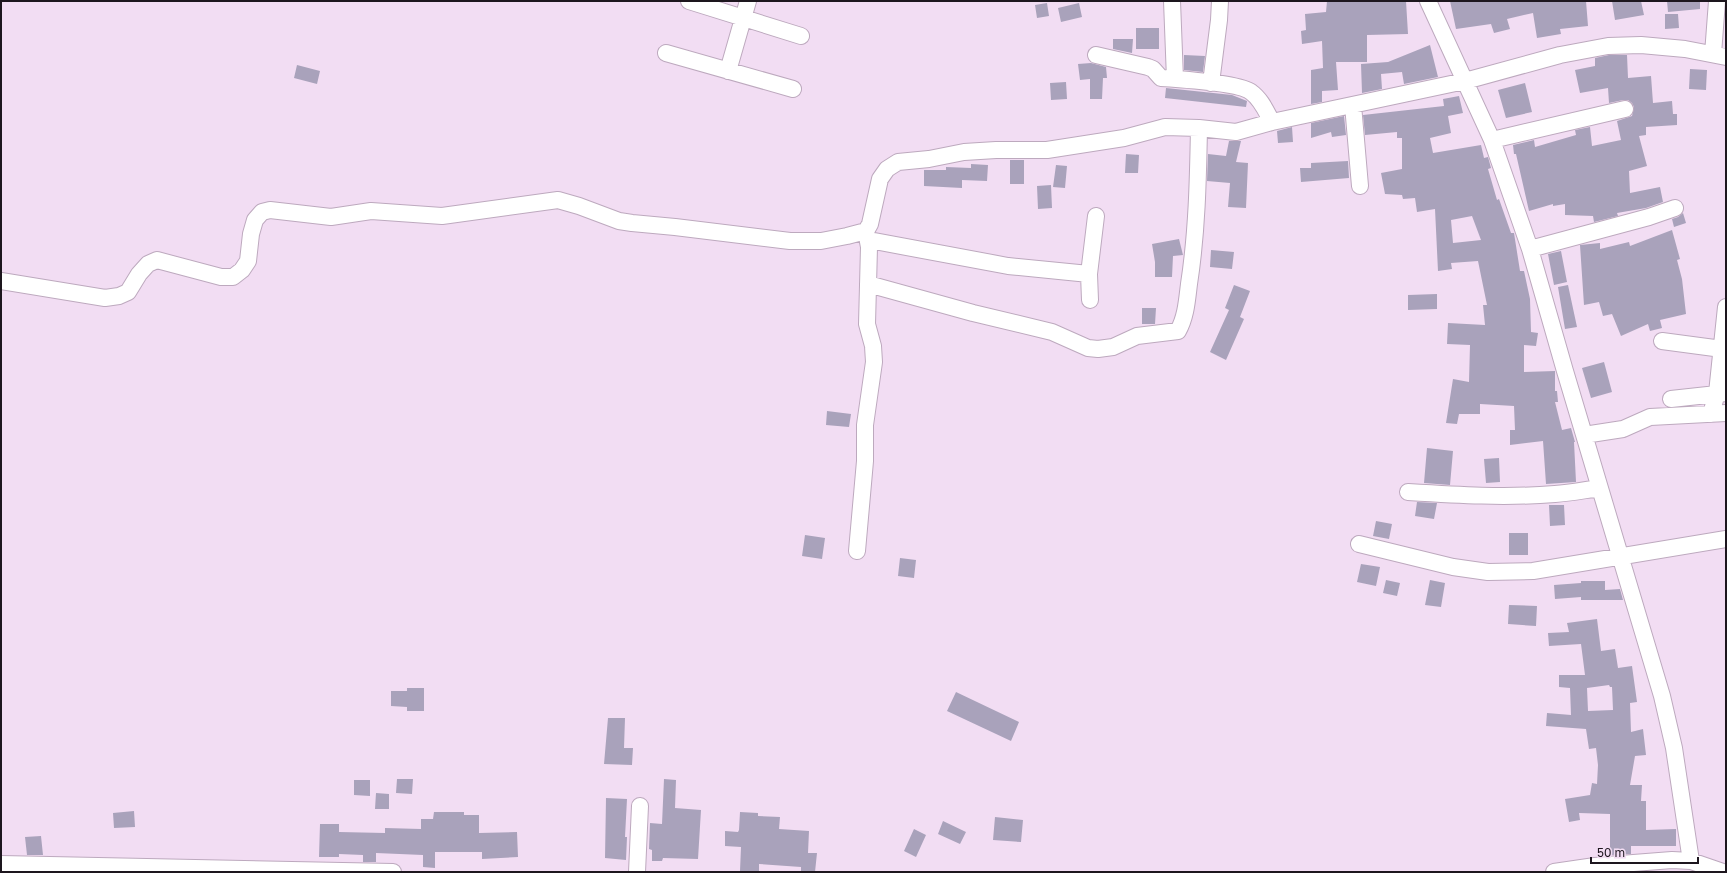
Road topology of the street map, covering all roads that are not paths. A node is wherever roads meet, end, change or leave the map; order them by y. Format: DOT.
graph roads {
  1 [pos="689,1"];
  2 [pos="748,1"];
  3 [pos="1172,1"];
  4 [pos="1220,1"];
  5 [pos="1428,1"];
  6 [pos="1718,1"];
  7 [pos="743,19"];
  8 [pos="800,36"];
  9 [pos="666,53"];
  10 [pos="1096,55"];
  11 [pos="1719,56"];
  12 [pos="728,72"];
  13 [pos="1175,79"];
  14 [pos="1465,82"];
  15 [pos="1211,83"];
  16 [pos="793,90"];
  17 [pos="1353,105"];
  18 [pos="1625,109"];
  19 [pos="1272,122"];
  20 [pos="1200,128"];
  21 [pos="1492,140"];
  22 [pos="1360,186"];
  23 [pos="1675,208"];
  24 [pos="1096,216"];
  25 [pos="867,236"];
  26 [pos="1530,249"];
  27 [pos="1089,274"];
  28 [pos="1,281"];
  29 [pos="868,284"];
  30 [pos="1090,300"];
  31 [pos="1726,307"];
  32 [pos="1662,341"];
  33 [pos="1722,349"];
  34 [pos="1722,393"];
  35 [pos="1671,399"];
  36 [pos="1719,414"];
  37 [pos="1584,435"];
  38 [pos="1600,488"];
  39 [pos="1408,492"];
  40 [pos="1726,539"];
  41 [pos="1358,544"];
  42 [pos="857,551"];
  43 [pos="1620,556"];
  44 [pos="640,806"];
  45 [pos="1691,861"];
  46 [pos="1,864"];
  47 [pos="393,872"];
  48 [pos="637,872"];
  49 [pos="1554,872"];
  50 [pos="1723,872"];
  1 -- 7 [label="street"];
  2 -- 7 [label="street"];
  3 -- 13 [label="street"];
  4 -- 15 [label="street"];
  5 -- 14 [label="street"];
  6 -- 11 [label="street"];
  7 -- 8 [label="street"];
  7 -- 12 [label="street"];
  9 -- 12 [label="street"];
  10 -- 13 [label="street"];
  11 -- 14 [label="street"];
  12 -- 16 [label="street"];
  13 -- 15 [label="street"];
  14 -- 17 [label="street"];
  14 -- 21 [label="street"];
  15 -- 19 [label="street"];
  17 -- 19 [label="street"];
  17 -- 22 [label="street"];
  18 -- 21 [label="street"];
  19 -- 20 [label="street"];
  20 -- 25 [label="street"];
  20 -- 29 [label="street"];
  21 -- 26 [label="street"];
  23 -- 26 [label="street"];
  24 -- 27 [label="street"];
  25 -- 27 [label="street"];
  25 -- 28 [label="street"];
  25 -- 29 [label="street"];
  26 -- 37 [label="street"];
  27 -- 30 [label="street"];
  29 -- 42 [label="street"];
  31 -- 33 [label="street"];
  32 -- 33 [label="street"];
  33 -- 34 [label="street"];
  34 -- 35 [label="street"];
  34 -- 36 [label="street"];
  36 -- 37 [label="street"];
  37 -- 38 [label="street"];
  38 -- 39 [label="street"];
  38 -- 43 [label="street"];
  40 -- 43 [label="street"];
  41 -- 43 [label="street"];
  43 -- 45 [label="street"];
  44 -- 48 [label="street"];
  45 -- 49 [label="street"];
  45 -- 50 [label="street"];
  46 -- 47 [label="street"];
}
